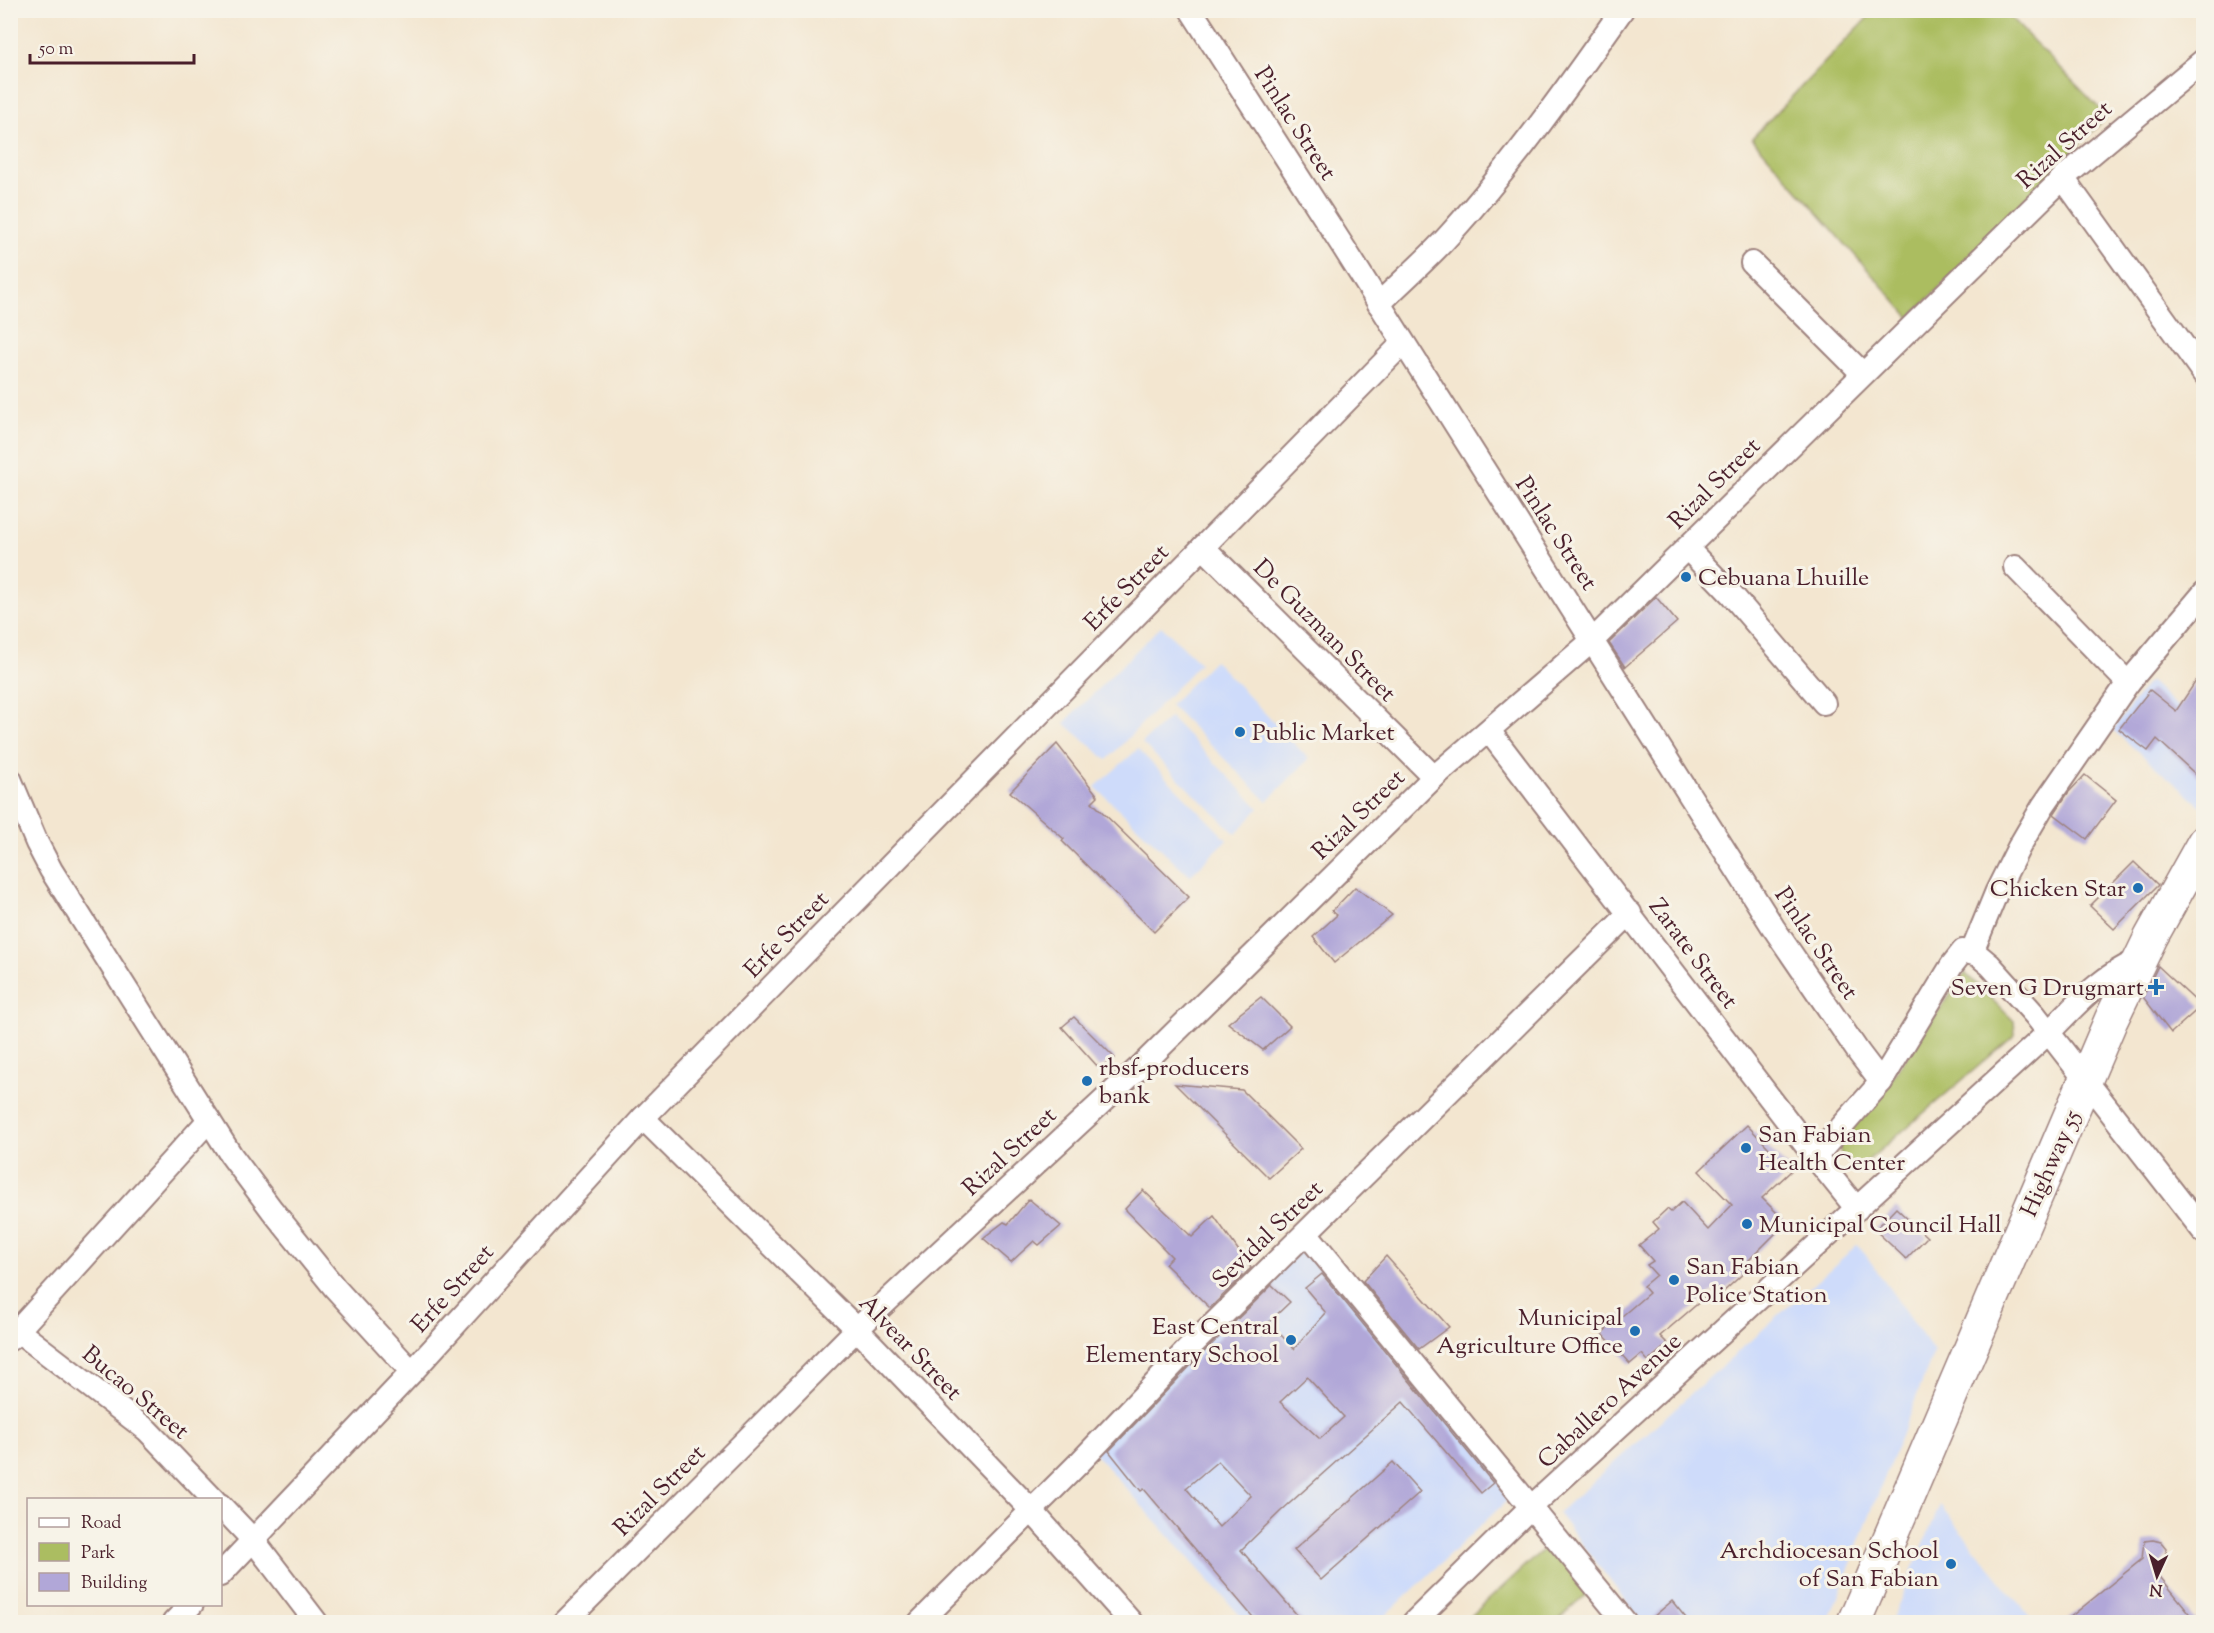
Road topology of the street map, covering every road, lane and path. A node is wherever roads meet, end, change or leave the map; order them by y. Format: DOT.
graph roads {
  1 [pos="1191,10"];
  2 [pos="1622,10"];
  3 [pos="2204,60"];
  4 [pos="2063,178"];
  5 [pos="1752,263"];
  6 [pos="1379,304"];
  7 [pos="1403,343"];
  8 [pos="1863,374"];
  9 [pos="2204,374"];
  10 [pos="1203,547"];
  11 [pos="1687,548"];
  12 [pos="2015,567"];
  13 [pos="2204,593"];
  14 [pos="1593,640"];
  15 [pos="2128,683"];
  16 [pos="1824,703"];
  17 [pos="1489,731"];
  18 [pos="1434,777"];
  19 [pos="10,779"];
  20 [pos="2204,842"];
  21 [pos="1630,914"];
  22 [pos="1972,952"];
  23 [pos="2139,960"];
  24 [pos="2049,1032"];
  25 [pos="1881,1082"];
  26 [pos="2086,1082"];
  27 [pos="643,1118"];
  28 [pos="209,1120"];
  29 [pos="1815,1158"];
  30 [pos="1857,1209"];
  31 [pos="2204,1232"];
  32 [pos="1307,1234"];
  33 [pos="857,1329"];
  34 [pos="14,1335"];
  35 [pos="412,1372"];
  36 [pos="212,1498"];
  37 [pos="222,1507"];
  38 [pos="1532,1507"];
  39 [pos="1031,1510"];
  40 [pos="254,1540"];
  41 [pos="222,1573"];
  42 [pos="191,1606"];
  43 [pos="174,1623"];
  44 [pos="316,1623"];
  45 [pos="565,1623"];
  46 [pos="921,1623"];
  47 [pos="1131,1623"];
  48 [pos="1414,1623"];
  49 [pos="1625,1623"];
  50 [pos="1854,1623"];
  1 -- 6 [label="street, Pinlac Street"];
  2 -- 6 [label="street"];
  3 -- 4 [label="street, Rizal Street"];
  4 -- 8 [label="street, Rizal Street"];
  4 -- 9 [label="street"];
  5 -- 8 [label="street"];
  6 -- 7 [label="street, Pinlac Street"];
  7 -- 10 [label="street, Erfe Street"];
  7 -- 14 [label="street, Pinlac Street"];
  8 -- 11 [label="street, Rizal Street"];
  10 -- 18 [label="street, De Guzman Street"];
  10 -- 27 [label="street, Erfe Street"];
  11 -- 14 [label="street, Rizal Street"];
  11 -- 16 [label="street"];
  12 -- 15 [label="street"];
  13 -- 15 [label="street"];
  14 -- 17 [label="street, Rizal Street"];
  14 -- 25 [label="street, Pinlac Street"];
  15 -- 22 [label="street"];
  17 -- 18 [label="street, Rizal Street"];
  17 -- 21 [label="street, Zarate Street"];
  18 -- 33 [label="street, Rizal Street"];
  19 -- 28 [label="street"];
  20 -- 23 [label="highway, Highway 55"];
  21 -- 29 [label="street, Zarate Street"];
  21 -- 32 [label="street, Sevidal Street"];
  22 -- 24 [label="street"];
  22 -- 25 [label="street"];
  23 -- 24 [label="street, Caballero Avenue"];
  23 -- 26 [label="highway, Highway 55"];
  24 -- 26 [label="street"];
  24 -- 30 [label="street, Caballero Avenue"];
  25 -- 29 [label="street"];
  26 -- 31 [label="street"];
  26 -- 50 [label="highway, Highway 55"];
  27 -- 33 [label="street, Alvear Street"];
  27 -- 35 [label="street, Erfe Street"];
  28 -- 34 [label="street"];
  28 -- 35 [label="street"];
  29 -- 30 [label="street, Zarate Street"];
  30 -- 38 [label="street, Caballero Avenue"];
  32 -- 38 [label="street"];
  32 -- 39 [label="street, Sevidal Street"];
  33 -- 39 [label="street, Alvear Street"];
  33 -- 45 [label="street, Rizal Street"];
  34 -- 36 [label="street, Bucao Street"];
  35 -- 40 [label="street, Erfe Street"];
  37 -- 40 [label="street"];
  38 -- 48 [label="street, Caballero Avenue"];
  38 -- 49 [label="street"];
  39 -- 46 [label="street, Sevidal Street"];
  39 -- 47 [label="street, Alvear Street"];
  40 -- 41 [label="street, Erfe Street"];
  40 -- 44 [label="street"];
  42 -- 43 [label="street"];
}
